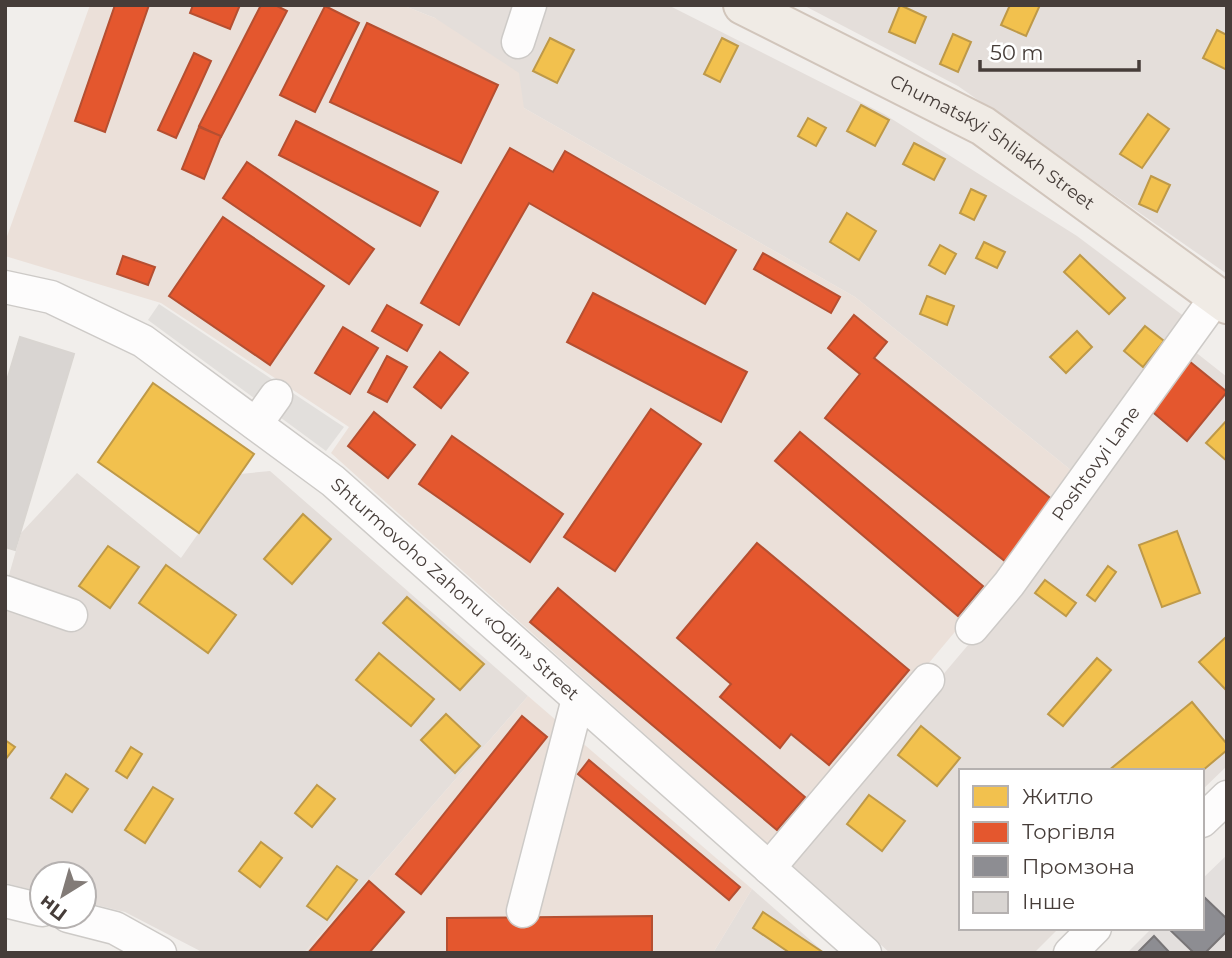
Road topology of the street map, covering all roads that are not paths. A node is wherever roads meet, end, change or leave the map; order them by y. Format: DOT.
graph roads {
  1 [pos="530,5"];
  2 [pos="743,5"];
  3 [pos="518,42"];
  4 [pos="5,287"];
  5 [pos="1222,300"];
  6 [pos="276,396"];
  7 [pos="256,425"];
  8 [pos="5,592"];
  9 [pos="71,615"];
  10 [pos="972,628"];
  11 [pos="928,680"];
  12 [pos="578,699"];
  13 [pos="769,868"];
  14 [pos="5,901"];
  15 [pos="28,907"];
  16 [pos="523,911"];
  17 [pos="98,924"];
  18 [pos="1093,930"];
  19 [pos="160,953"];
  20 [pos="865,953"];
  21 [pos="1070,953"];
  1 -- 3 [label="street"];
  2 -- 5 [label="main road, Chumatskyi Shliakh Street"];
  4 -- 7 [label="street, Shturmovoho Zahonu «Odin» Street"];
  5 -- 10 [label="street, Poshtovyi Lane"];
  6 -- 7 [label="street"];
  7 -- 12 [label="street, Shturmovoho Zahonu «Odin» Street"];
  8 -- 9 [label="street"];
  11 -- 13 [label="street"];
  12 -- 13 [label="street, Shturmovoho Zahonu «Odin» Street"];
  12 -- 16 [label="street"];
  13 -- 20 [label="street, Shturmovoho Zahonu «Odin» Street"];
  14 -- 15 [label="street"];
  17 -- 19 [label="street"];
  18 -- 21 [label="street"];
}
